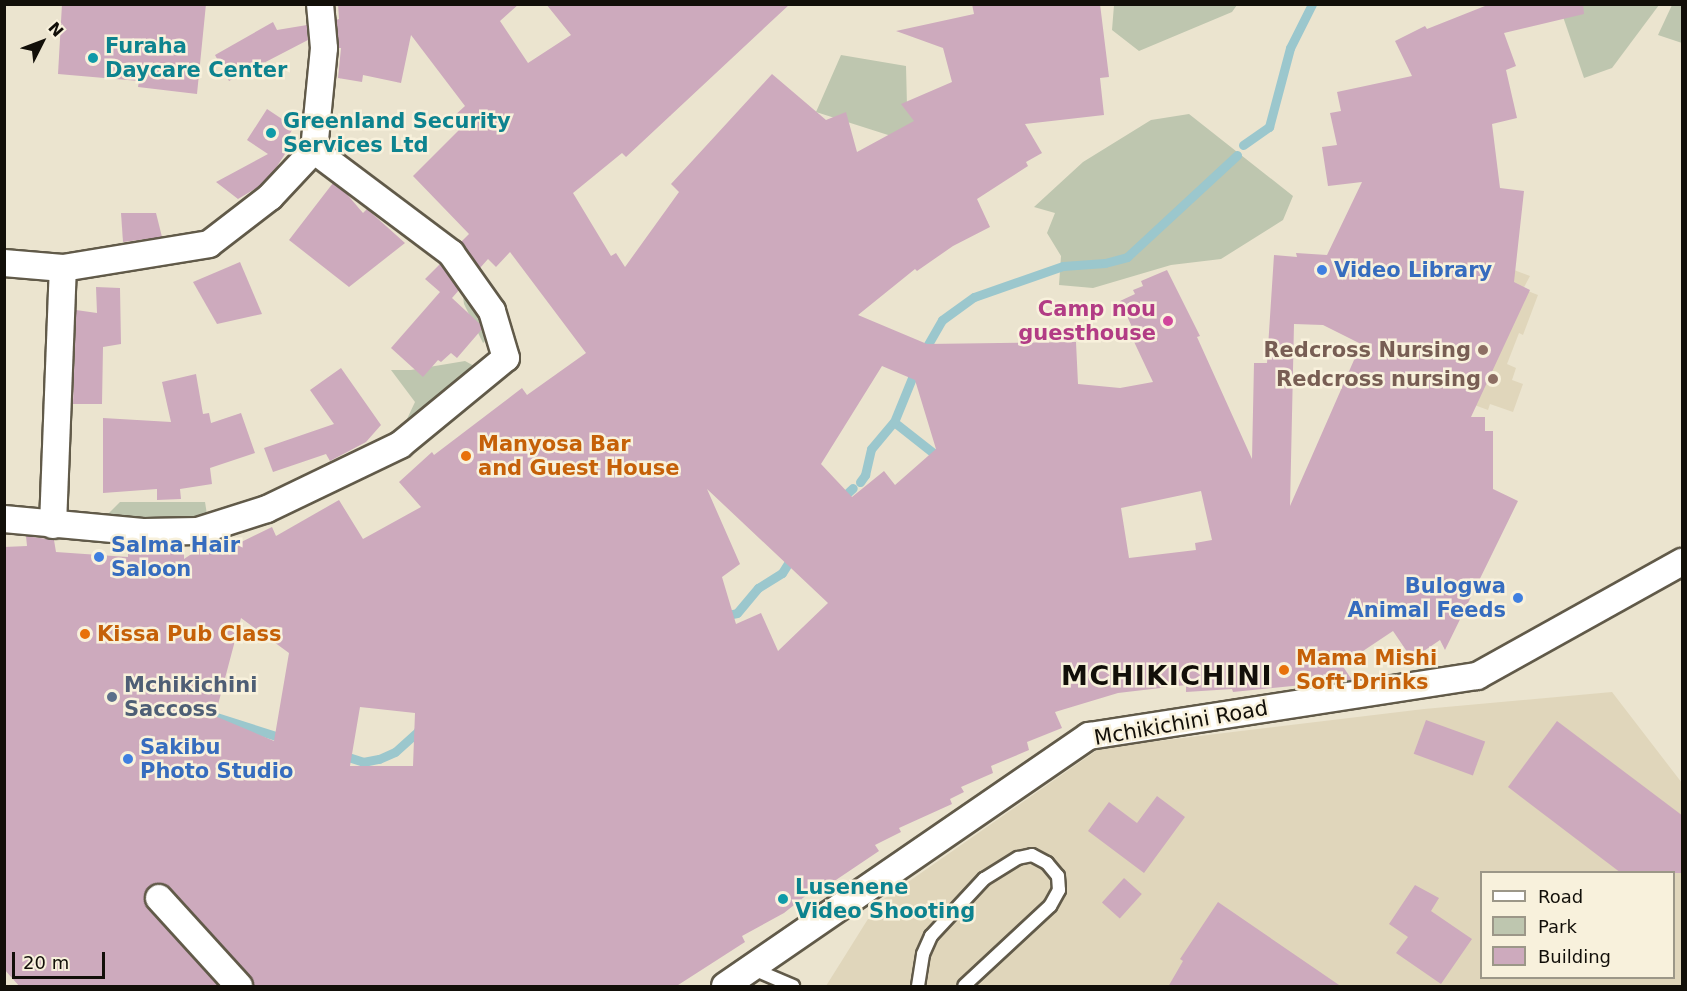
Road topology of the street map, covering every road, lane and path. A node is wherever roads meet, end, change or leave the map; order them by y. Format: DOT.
graph roads {
  1 [pos="320,4"];
  2 [pos="314,150"];
  3 [pos="4,263"];
  4 [pos="63,268"];
  5 [pos="4,519"];
  6 [pos="52,525"];
  7 [pos="1683,562"];
  8 [pos="159,898"];
  9 [pos="751,968"];
  10 [pos="240,987"];
  11 [pos="725,987"];
  12 [pos="793,987"];
  13 [pos="918,987"];
  14 [pos="964,987"];
  1 -- 2 [label="street"];
  2 -- 4 [label="street"];
  2 -- 6 [label="street"];
  3 -- 4 [label="street"];
  4 -- 6 [label="street"];
  5 -- 6 [label="street"];
  7 -- 9 [label="street, Mchikichini Road"];
  8 -- 10 [label="street"];
  9 -- 11 [label="street, Mchikichini Road"];
  9 -- 12 [label="lane"];
  13 -- 14 [label="lane"];
}
